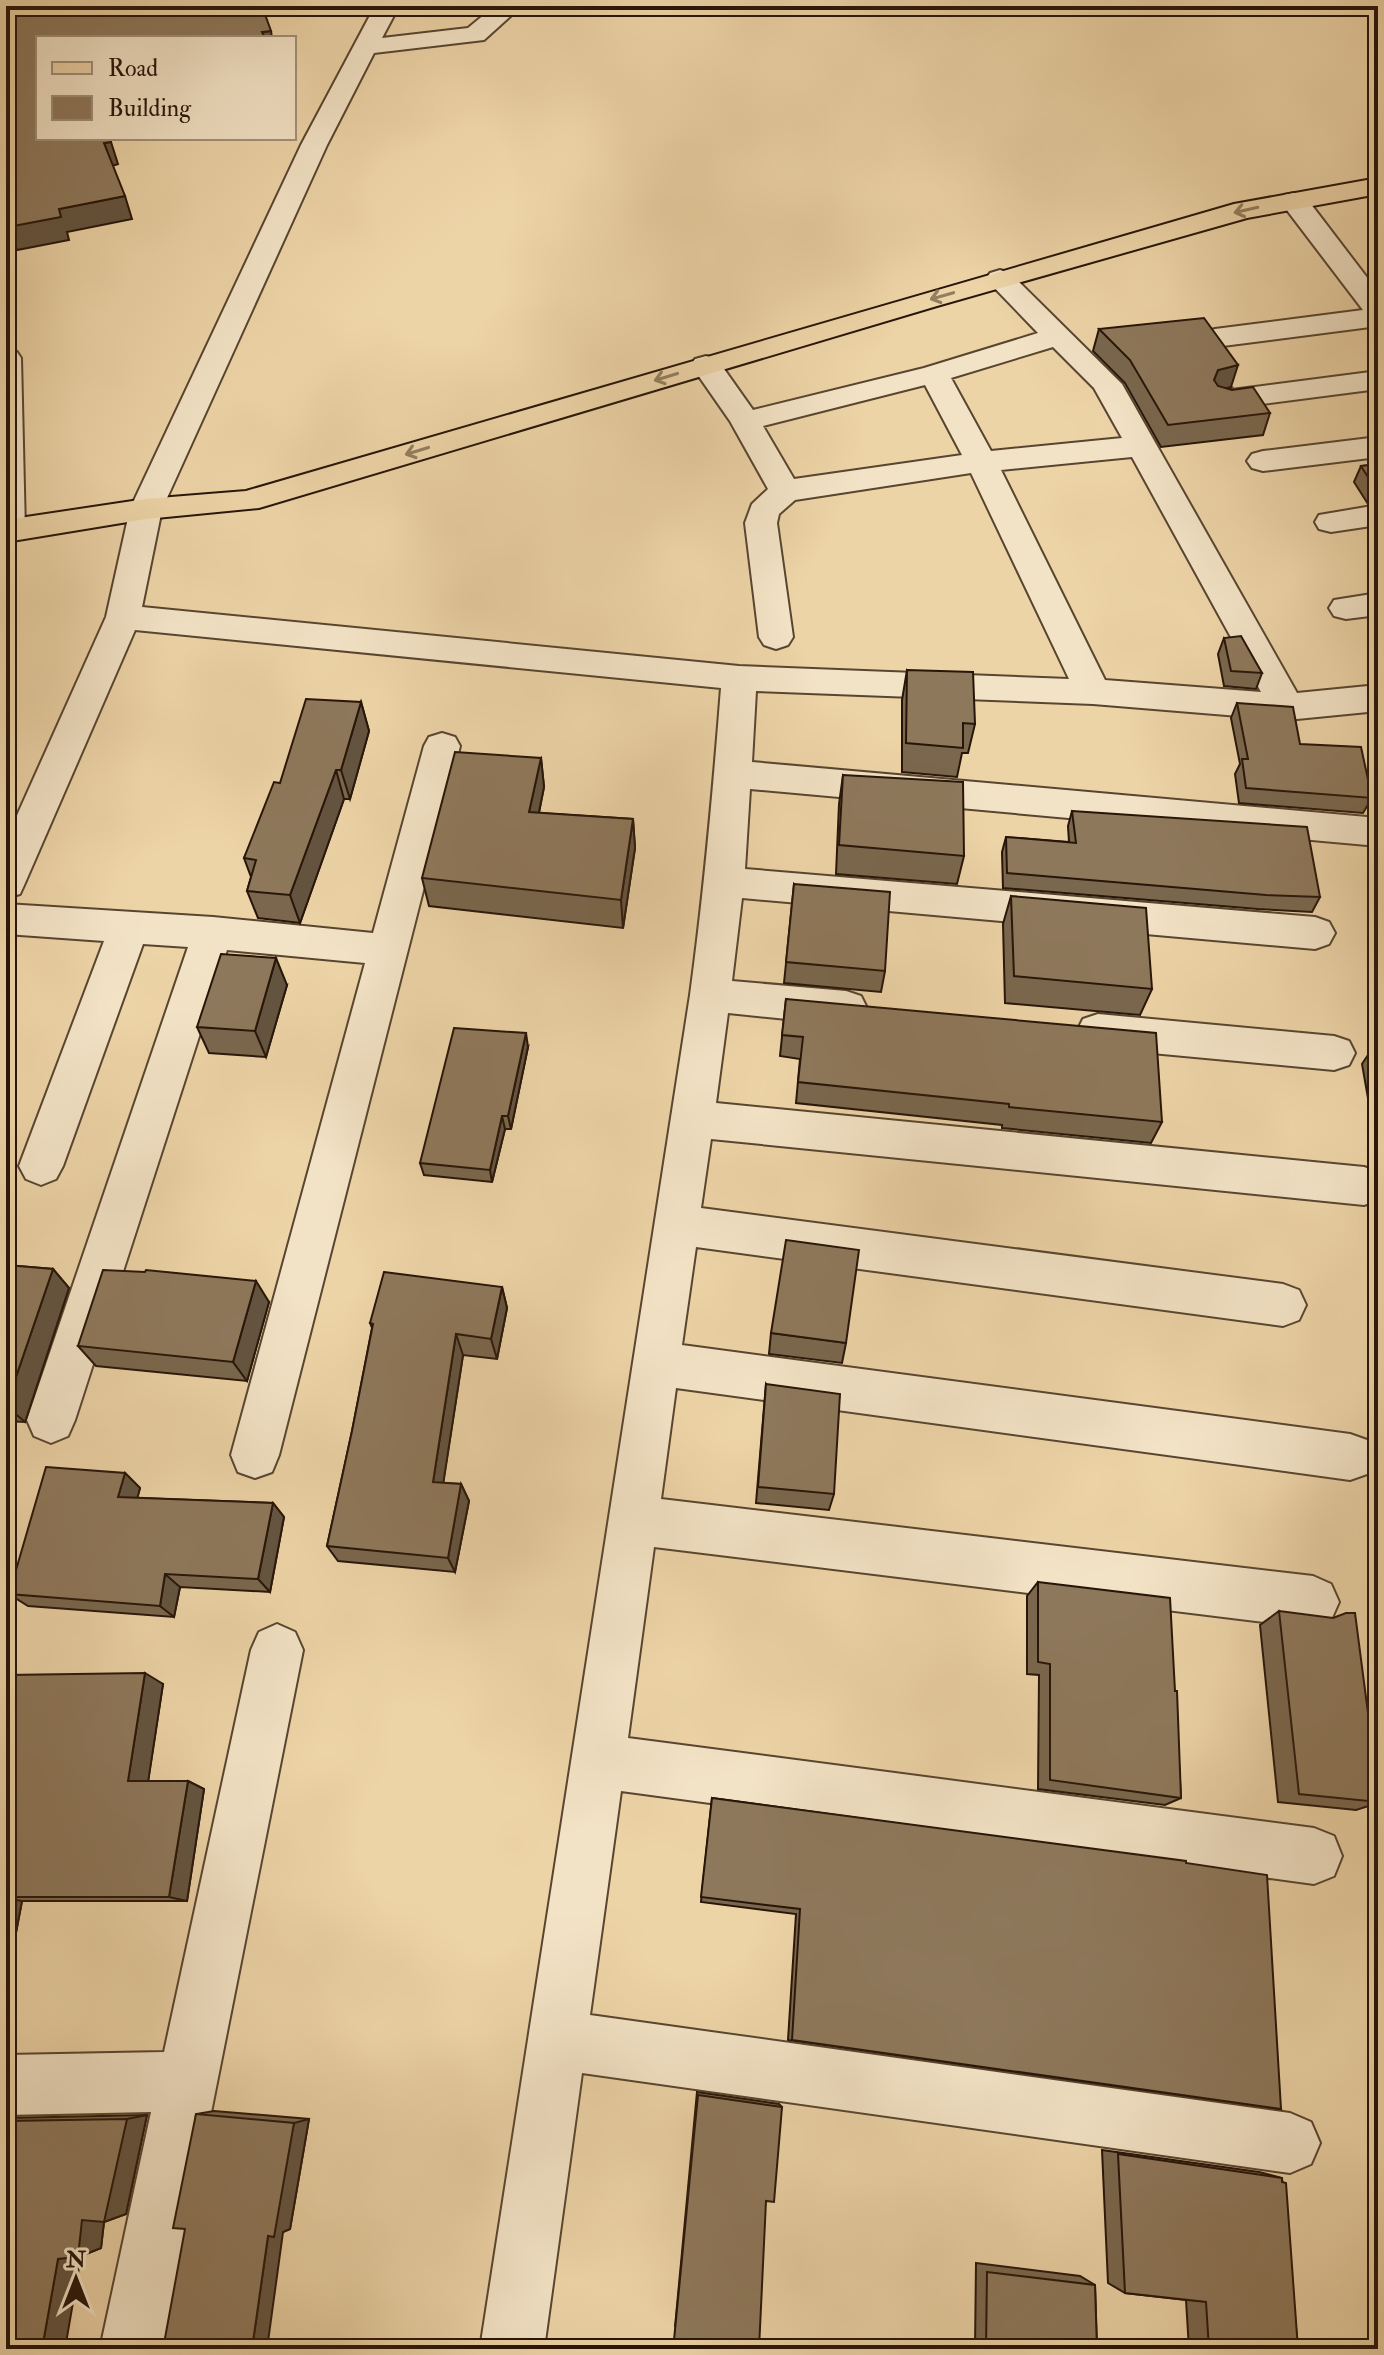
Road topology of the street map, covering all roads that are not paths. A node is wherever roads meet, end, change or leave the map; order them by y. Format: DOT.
graph roads {
  1 [pos="387,6"];
  2 [pos="502,6"];
  3 [pos="366,47"];
  4 [pos="1378,162"];
  5 [pos="1378,186"];
  6 [pos="1294,201"];
  7 [pos="1025,243"];
  8 [pos="1000,279"];
  9 [pos="1378,314"];
  10 [pos="1058,336"];
  11 [pos="1215,338"];
  12 [pos="6,358"];
  13 [pos="706,365"];
  14 [pos="934,374"];
  15 [pos="1378,380"];
  16 [pos="1224,400"];
  17 [pos="745,421"];
  18 [pos="1142,446"];
  19 [pos="1378,447"];
  20 [pos="1263,461"];
  21 [pos="981,462"];
  22 [pos="230,476"];
  23 [pos="785,491"];
  24 [pos="146,509"];
  25 [pos="1378,515"];
  26 [pos="1331,522"];
  27 [pos="8,531"];
  28 [pos="123,617"];
  29 [pos="776,637"];
  30 [pos="739,678"];
  31 [pos="1093,692"];
  32 [pos="1378,698"];
  33 [pos="1287,707"];
  34 [pos="442,746"];
  35 [pos="730,774"];
  36 [pos="1378,832"];
  37 [pos="725,882"];
  38 [pos="6,883"];
  39 [pos="6,919"];
  40 [pos="129,927"];
  41 [pos="213,933"];
  42 [pos="1315,933"];
  43 [pos="389,950"];
  44 [pos="710,995"];
  45 [pos="882,1011"];
  46 [pos="1053,1027"];
  47 [pos="1334,1053"];
  48 [pos="691,1119"];
  49 [pos="41,1166"];
  50 [pos="1364,1186"];
  51 [pos="676,1225"];
  52 [pos="1283,1305"];
  53 [pos="656,1363"];
  54 [pos="51,1420"];
  55 [pos="255,1455"];
  56 [pos="1350,1457"];
  57 [pos="632,1520"];
  58 [pos="1313,1602"];
  59 [pos="277,1650"];
  60 [pos="597,1761"];
  61 [pos="1314,1856"];
  62 [pos="557,2040"];
  63 [pos="187,2081"];
  64 [pos="6,2085"];
  65 [pos="1290,2143"];
  66 [pos="132,2349"];
  67 [pos="512,2349"];
  1 -- 3 [label="street"];
  2 -- 3 [label="street"];
  3 -- 24 [label="street"];
  4 -- 7 [label="main road"];
  5 -- 6 [label="main road"];
  6 -- 8 [label="main road, one-way"];
  6 -- 9 [label="street"];
  8 -- 10 [label="street"];
  8 -- 13 [label="main road, one-way"];
  9 -- 11 [label="street"];
  10 -- 14 [label="street"];
  10 -- 18 [label="street"];
  12 -- 27 [label="street"];
  13 -- 17 [label="street"];
  13 -- 24 [label="main road, one-way"];
  14 -- 17 [label="street"];
  14 -- 21 [label="street"];
  15 -- 16 [label="street"];
  17 -- 23 [label="street"];
  18 -- 21 [label="street"];
  18 -- 33 [label="street"];
  19 -- 20 [label="street"];
  21 -- 23 [label="street"];
  21 -- 31 [label="street"];
  22 -- 24 [label="main road"];
  23 -- 29 [label="street"];
  24 -- 27 [label="main road"];
  24 -- 28 [label="street"];
  25 -- 26 [label="street"];
  28 -- 30 [label="street"];
  28 -- 38 [label="street"];
  30 -- 31 [label="street"];
  30 -- 35 [label="street"];
  31 -- 33 [label="street"];
  32 -- 33 [label="street"];
  34 -- 43 [label="street"];
  35 -- 36 [label="street"];
  35 -- 37 [label="street"];
  37 -- 42 [label="street"];
  37 -- 44 [label="street"];
  39 -- 40 [label="street"];
  40 -- 41 [label="street"];
  40 -- 49 [label="street"];
  41 -- 43 [label="street"];
  41 -- 54 [label="street"];
  43 -- 55 [label="street"];
  44 -- 45 [label="street"];
  44 -- 48 [label="street"];
  46 -- 47 [label="street"];
  48 -- 50 [label="street"];
  48 -- 51 [label="street"];
  51 -- 52 [label="street"];
  51 -- 53 [label="street"];
  53 -- 56 [label="street"];
  53 -- 57 [label="street"];
  57 -- 58 [label="street"];
  57 -- 60 [label="street"];
  59 -- 63 [label="street"];
  60 -- 61 [label="street"];
  60 -- 62 [label="street"];
  62 -- 65 [label="street"];
  62 -- 67 [label="street"];
  63 -- 64 [label="street"];
  63 -- 66 [label="street"];
}
